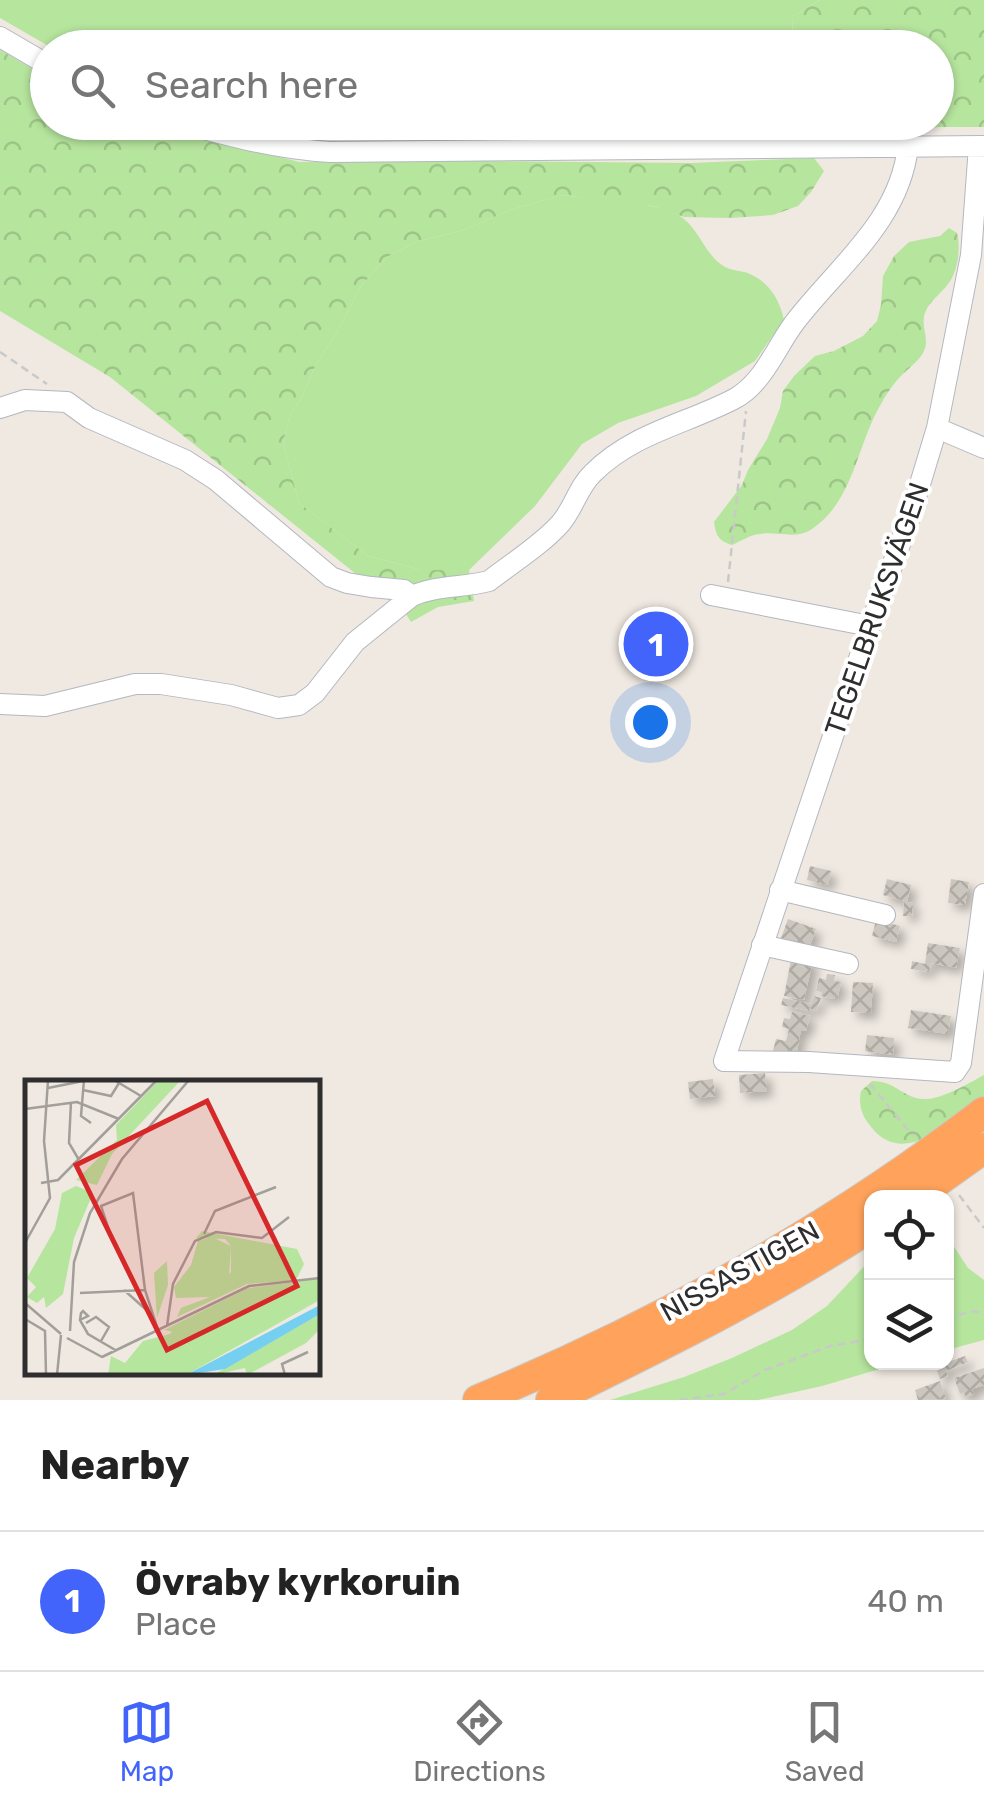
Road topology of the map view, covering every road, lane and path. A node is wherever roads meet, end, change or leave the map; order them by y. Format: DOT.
graph roads {
  1 [pos="0,38"];
  2 [pos="30,55"];
  3 [pos="243,140"];
  4 [pos="908,146"];
  5 [pos="982,146"];
  6 [pos="977,257"];
  7 [pos="0,352"];
  8 [pos="748,390"];
  9 [pos="67,402"];
  10 [pos="0,408"];
  11 [pos="937,428"];
  12 [pos="984,448"];
  13 [pos="412,596"];
  14 [pos="718,596"];
  15 [pos="870,626"];
  16 [pos="0,704"];
  17 [pos="780,890"];
  18 [pos="984,894"];
  19 [pos="885,915"];
  20 [pos="762,945"];
  21 [pos="848,964"];
  22 [pos="860,1066"];
  23 [pos="984,1112"];
  24 [pos="919,1144"];
  25 [pos="984,1148"];
  26 [pos="952,1186"];
  27 [pos="925,1190"];
  28 [pos="984,1228"];
  29 [pos="864,1231"];
  30 [pos="984,1314"];
  31 [pos="954,1316"];
  32 [pos="864,1340"];
  33 [pos="478,1400"];
  34 [pos="551,1400"];
  35 [pos="680,1400"];
  1 -- 2 [label="street"];
  3 -- 4 [label="street"];
  4 -- 5 [label="street"];
  4 -- 8 [label="street"];
  5 -- 6 [label="street, TEGELBRUKSVÄGEN"];
  6 -- 11 [label="street, TEGELBRUKSVÄGEN"];
  7 -- 9 [label="path"];
  8 -- 13 [label="street"];
  8 -- 14 [label="path"];
  9 -- 10 [label="street"];
  9 -- 13 [label="street"];
  11 -- 12 [label="street"];
  11 -- 15 [label="street, TEGELBRUKSVÄGEN"];
  13 -- 16 [label="street"];
  14 -- 15 [label="street"];
  15 -- 17 [label="street, TEGELBRUKSVÄGEN"];
  17 -- 19 [label="street"];
  17 -- 20 [label="street, TEGELBRUKSVÄGEN"];
  18 -- 22 [label="street"];
  20 -- 21 [label="street"];
  20 -- 22 [label="street, TEGELBRUKSVÄGEN"];
  22 -- 24 [label="path"];
  23 -- 33 [label="highway, NISSASTIGEN"];
  25 -- 27 [label="highway"];
  26 -- 28 [label="path"];
  29 -- 34 [label="highway, NISSASTIGEN"];
  30 -- 31 [label="path"];
  32 -- 35 [label="path"];
}
